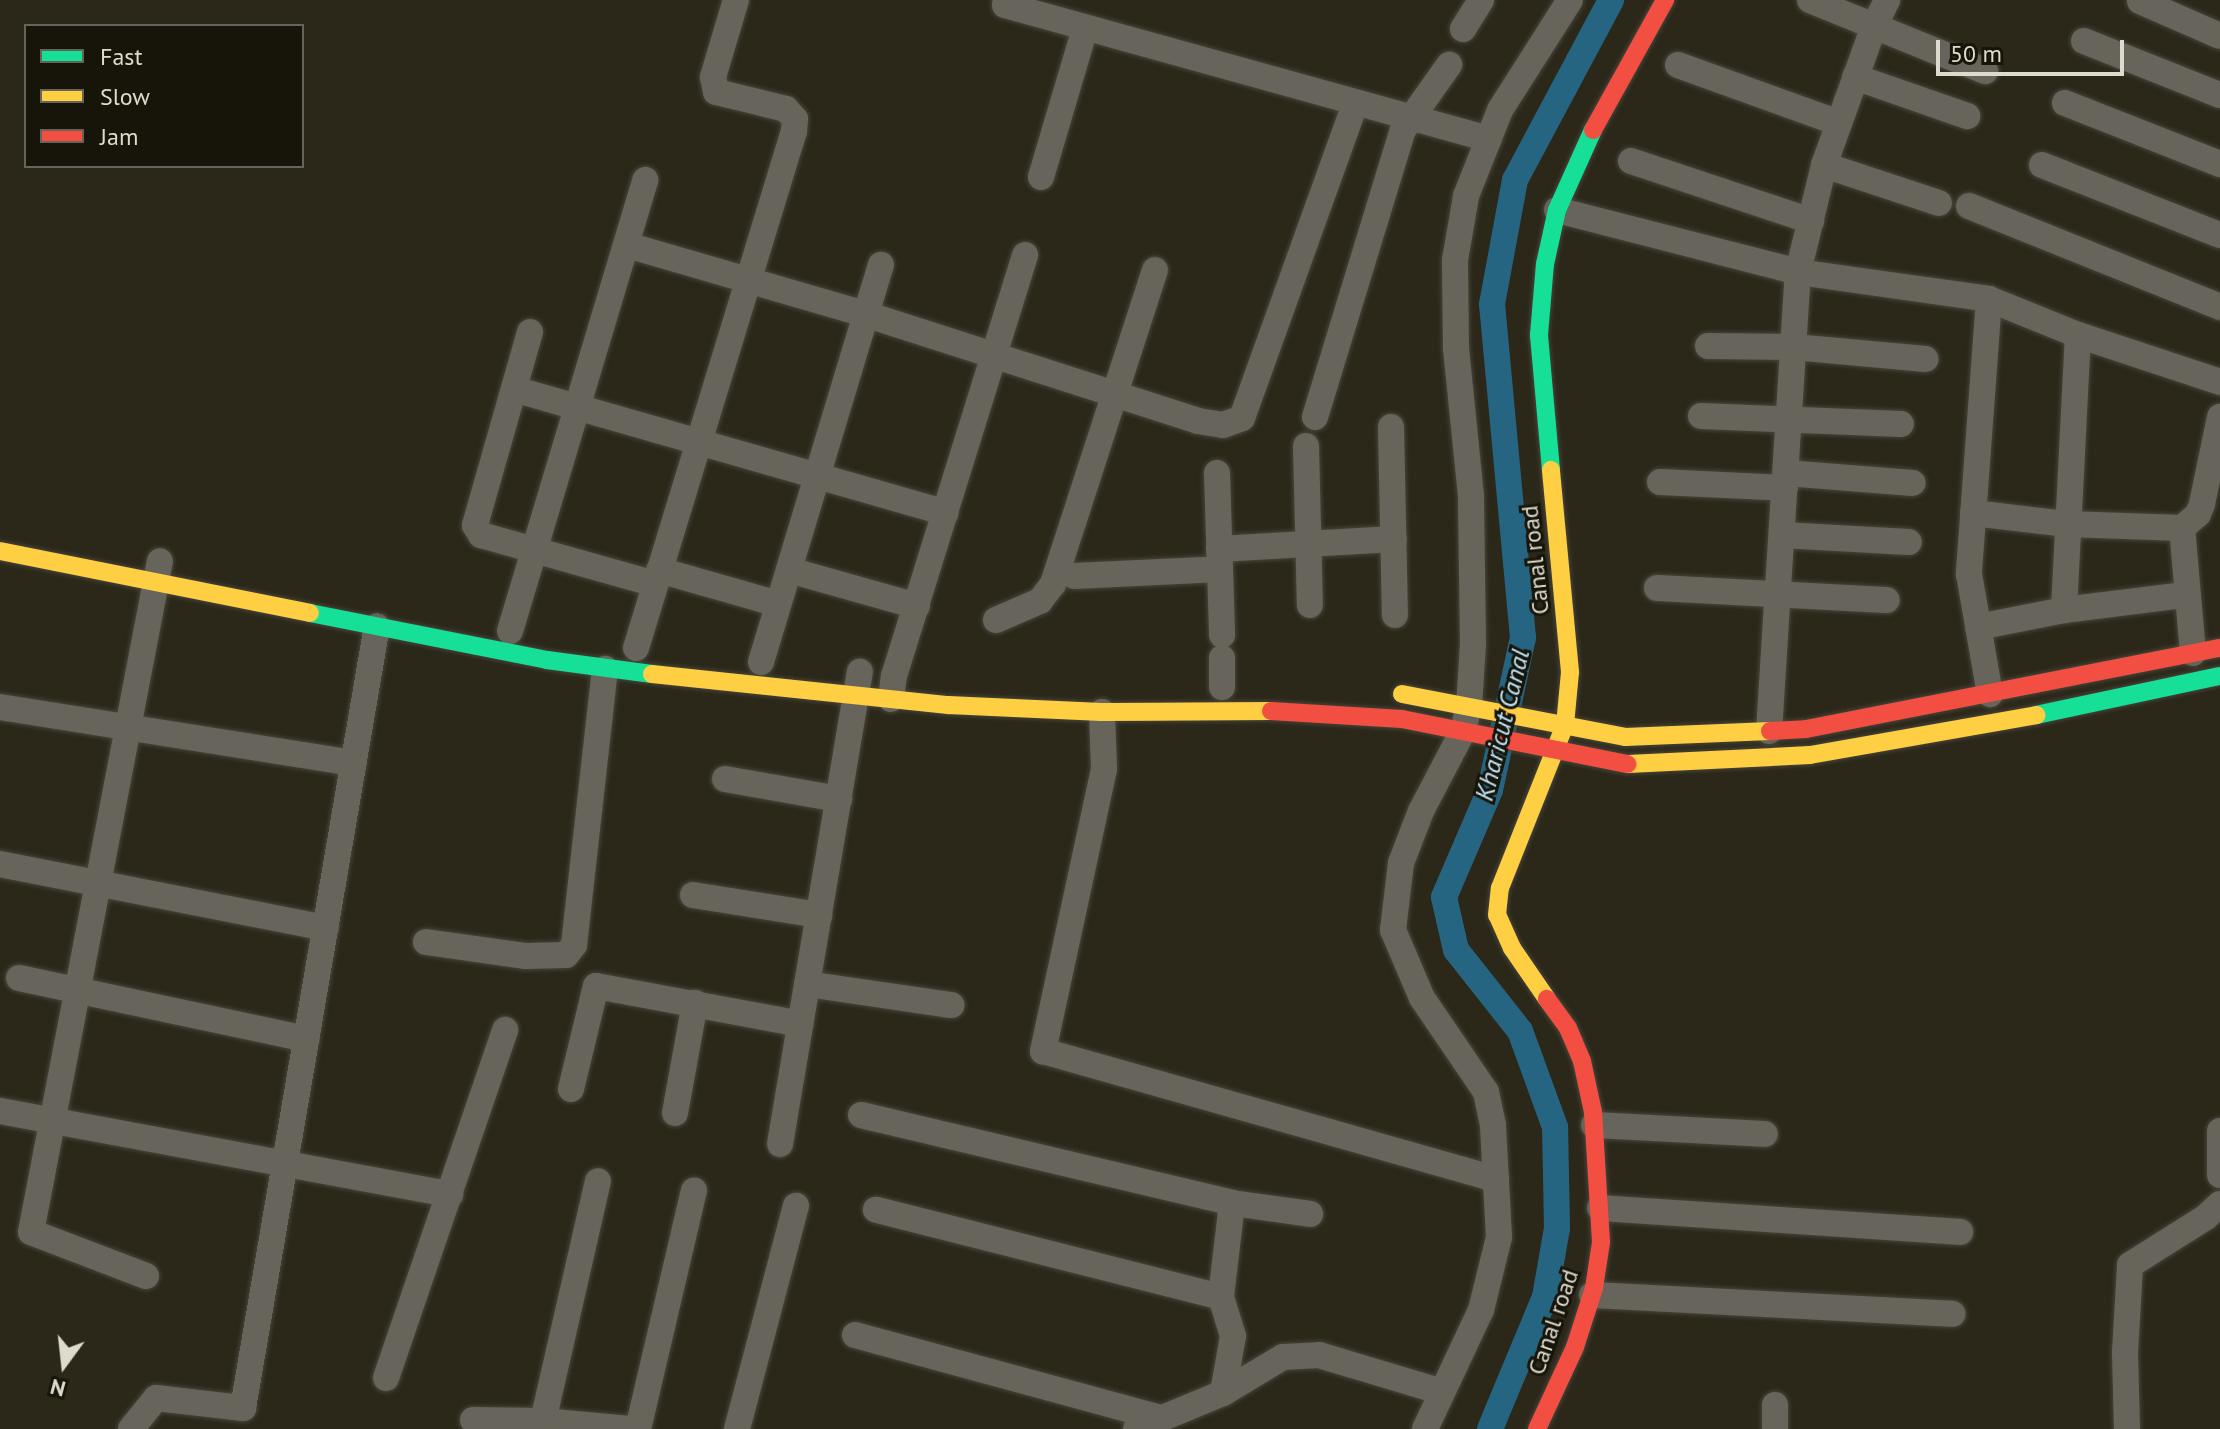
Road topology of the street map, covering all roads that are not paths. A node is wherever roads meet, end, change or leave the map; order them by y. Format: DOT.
graph roads {
  1 [pos="736,0"];
  2 [pos="1007,0"];
  3 [pos="1481,0"];
  4 [pos="1570,0"];
  5 [pos="1665,0"];
  6 [pos="1810,0"];
  7 [pos="1887,0"];
  8 [pos="2140,1"];
  9 [pos="1874,26"];
  10 [pos="1085,28"];
  11 [pos="1463,29"];
  12 [pos="2220,36"];
  13 [pos="2084,41"];
  14 [pos="1449,65"];
  15 [pos="1678,65"];
  16 [pos="1985,71"];
  17 [pos="1855,77"];
  18 [pos="2220,95"];
  19 [pos="2065,103"];
  20 [pos="1355,104"];
  21 [pos="1967,116"];
  22 [pos="1411,119"];
  23 [pos="1839,123"];
  24 [pos="1489,139"];
  25 [pos="1631,161"];
  26 [pos="2220,164"];
  27 [pos="1824,165"];
  28 [pos="2042,165"];
  29 [pos="1041,177"];
  30 [pos="645,180"];
  31 [pos="1939,203"];
  32 [pos="1969,206"];
  33 [pos="1557,210"];
  34 [pos="1811,221"];
  35 [pos="2220,235"];
  36 [pos="627,245"];
  37 [pos="1025,255"];
  38 [pos="881,265"];
  39 [pos="1155,270"];
  40 [pos="1798,272"];
  41 [pos="749,279"];
  42 [pos="1989,299"];
  43 [pos="2220,307"];
  44 [pos="865,314"];
  45 [pos="530,332"];
  46 [pos="2078,335"];
  47 [pos="1708,346"];
  48 [pos="1794,347"];
  49 [pos="996,355"];
  50 [pos="1925,359"];
  51 [pos="2220,382"];
  52 [pos="514,389"];
  53 [pos="1117,395"];
  54 [pos="578,408"];
  55 [pos="1701,416"];
  56 [pos="1315,417"];
  57 [pos="2220,417"];
  58 [pos="1789,419"];
  59 [pos="1901,424"];
  60 [pos="1391,427"];
  61 [pos="696,444"];
  62 [pos="1306,446"];
  63 [pos="1217,473"];
  64 [pos="817,477"];
  65 [pos="1785,481"];
  66 [pos="1660,482"];
  67 [pos="1913,483"];
  68 [pos="946,513"];
  69 [pos="1973,513"];
  70 [pos="2067,524"];
  71 [pos="2182,528"];
  72 [pos="1782,535"];
  73 [pos="1394,539"];
  74 [pos="1909,542"];
  75 [pos="1308,544"];
  76 [pos="0,551"];
  77 [pos="534,552"];
  78 [pos="1220,559"];
  79 [pos="158,566"];
  80 [pos="789,570"];
  81 [pos="1074,576"];
  82 [pos="657,577"];
  83 [pos="1657,588"];
  84 [pos="1778,595"];
  85 [pos="2185,595"];
  86 [pos="1887,600"];
  87 [pos="778,604"];
  88 [pos="1310,605"];
  89 [pos="917,606"];
  90 [pos="2064,610"];
  91 [pos="1395,615"];
  92 [pos="996,620"];
  93 [pos="377,626"];
  94 [pos="1978,627"];
  95 [pos="510,631"];
  96 [pos="636,648"];
  97 [pos="2220,648"];
  98 [pos="2193,653"];
  99 [pos="764,662"];
  100 [pos="605,669"];
  101 [pos="2220,676"];
  102 [pos="851,680"];
  103 [pos="898,685"];
  104 [pos="1222,687"];
  105 [pos="1377,692"];
  106 [pos="1990,694"];
  107 [pos="0,707"];
  108 [pos="1102,712"];
  109 [pos="1467,714"];
  110 [pos="1556,724"];
  111 [pos="128,728"];
  112 [pos="1769,731"];
  113 [pos="1549,748"];
  114 [pos="354,763"];
  115 [pos="725,779"];
  116 [pos="839,799"];
  117 [pos="0,864"];
  118 [pos="98,884"];
  119 [pos="693,895"];
  120 [pos="819,915"];
  121 [pos="326,928"];
  122 [pos="426,942"];
  123 [pos="19,978"];
  124 [pos="807,984"];
  125 [pos="77,991"];
  126 [pos="695,1003"];
  127 [pos="951,1005"];
  128 [pos="801,1024"];
  129 [pos="505,1030"];
  130 [pos="307,1039"];
  131 [pos="571,1089"];
  132 [pos="0,1111"];
  133 [pos="675,1113"];
  134 [pos="861,1115"];
  135 [pos="52,1121"];
  136 [pos="1594,1125"];
  137 [pos="2220,1131"];
  138 [pos="1765,1134"];
  139 [pos="780,1144"];
  140 [pos="285,1164"];
  141 [pos="2220,1175"];
  142 [pos="1496,1179"];
  143 [pos="598,1181"];
  144 [pos="694,1190"];
  145 [pos="450,1194"];
  146 [pos="1232,1203"];
  147 [pos="2220,1204"];
  148 [pos="796,1206"];
  149 [pos="1600,1208"];
  150 [pos="876,1210"];
  151 [pos="1310,1214"];
  152 [pos="1960,1232"];
  153 [pos="146,1276"];
  154 [pos="1592,1295"];
  155 [pos="1221,1297"];
  156 [pos="1953,1314"];
  157 [pos="855,1335"];
  158 [pos="386,1378"];
  159 [pos="1442,1392"];
  160 [pos="1223,1393"];
  161 [pos="1161,1418"];
  162 [pos="473,1420"];
  163 [pos="543,1421"];
  164 [pos="131,1429"];
  165 [pos="630,1429"];
  166 [pos="638,1429"];
  167 [pos="737,1429"];
  168 [pos="1136,1429"];
  169 [pos="1425,1429"];
  170 [pos="1537,1429"];
  171 [pos="2127,1429"];
  1 -- 41 [label="street"];
  2 -- 10 [label="street"];
  3 -- 11 [label="street"];
  4 -- 24 [label="street"];
  5 -- 33 [label="main road, Canal road"];
  6 -- 9 [label="street"];
  7 -- 9 [label="street"];
  8 -- 12 [label="street"];
  9 -- 16 [label="street"];
  9 -- 17 [label="street"];
  10 -- 20 [label="street"];
  10 -- 29 [label="street"];
  13 -- 18 [label="street"];
  14 -- 22 [label="street"];
  15 -- 23 [label="street"];
  17 -- 21 [label="street"];
  17 -- 23 [label="street"];
  19 -- 26 [label="street"];
  20 -- 22 [label="street"];
  20 -- 53 [label="street"];
  22 -- 24 [label="street"];
  22 -- 56 [label="street"];
  23 -- 27 [label="street"];
  24 -- 109 [label="street"];
  25 -- 34 [label="street"];
  27 -- 31 [label="street"];
  27 -- 34 [label="street"];
  28 -- 35 [label="street"];
  30 -- 36 [label="street"];
  32 -- 43 [label="street"];
  33 -- 40 [label="street"];
  33 -- 110 [label="main road, Canal road"];
  34 -- 40 [label="street"];
  36 -- 41 [label="street"];
  36 -- 54 [label="street"];
  37 -- 49 [label="street"];
  38 -- 44 [label="street"];
  39 -- 53 [label="street"];
  40 -- 42 [label="street"];
  40 -- 48 [label="street"];
  41 -- 44 [label="street"];
  41 -- 61 [label="street"];
  42 -- 46 [label="street"];
  42 -- 69 [label="street"];
  44 -- 49 [label="street"];
  44 -- 64 [label="street"];
  45 -- 52 [label="street"];
  46 -- 51 [label="street"];
  46 -- 70 [label="street"];
  47 -- 48 [label="street"];
  48 -- 50 [label="street"];
  48 -- 58 [label="street"];
  49 -- 53 [label="street"];
  49 -- 68 [label="street"];
  52 -- 54 [label="street"];
  52 -- 77 [label="street"];
  53 -- 92 [label="street"];
  54 -- 61 [label="street"];
  54 -- 77 [label="street"];
  55 -- 58 [label="street"];
  57 -- 71 [label="street"];
  58 -- 59 [label="street"];
  58 -- 65 [label="street"];
  60 -- 73 [label="street"];
  61 -- 64 [label="street"];
  61 -- 82 [label="street"];
  62 -- 75 [label="street"];
  63 -- 78 [label="street"];
  64 -- 68 [label="street"];
  64 -- 80 [label="street"];
  65 -- 66 [label="street"];
  65 -- 67 [label="street"];
  65 -- 72 [label="street"];
  68 -- 89 [label="street"];
  69 -- 70 [label="street"];
  69 -- 94 [label="street"];
  70 -- 71 [label="street"];
  70 -- 90 [label="street"];
  71 -- 85 [label="street"];
  72 -- 74 [label="street"];
  72 -- 84 [label="street"];
  73 -- 75 [label="street"];
  73 -- 91 [label="street"];
  75 -- 78 [label="street"];
  75 -- 88 [label="street"];
  76 -- 79 [label="main road"];
  77 -- 82 [label="street"];
  77 -- 95 [label="street"];
  78 -- 81 [label="street"];
  78 -- 104 [label="street"];
  79 -- 93 [label="main road"];
  79 -- 111 [label="street"];
  80 -- 87 [label="street"];
  80 -- 89 [label="street"];
  82 -- 87 [label="street"];
  82 -- 96 [label="street"];
  83 -- 84 [label="street"];
  84 -- 86 [label="street"];
  84 -- 112 [label="street"];
  85 -- 90 [label="street"];
  85 -- 98 [label="street"];
  87 -- 99 [label="street"];
  89 -- 103 [label="street"];
  90 -- 94 [label="street"];
  93 -- 100 [label="main road"];
  93 -- 114 [label="street"];
  94 -- 106 [label="street"];
  97 -- 98 [label="main road"];
  98 -- 106 [label="main road"];
  100 -- 102 [label="main road"];
  100 -- 122 [label="street"];
  101 -- 113 [label="main road"];
  102 -- 103 [label="main road"];
  102 -- 116 [label="street"];
  103 -- 108 [label="main road"];
  105 -- 109 [label="main road"];
  106 -- 112 [label="main road"];
  107 -- 111 [label="street"];
  108 -- 109 [label="main road"];
  108 -- 142 [label="street"];
  109 -- 110 [label="main road"];
  109 -- 113 [label="main road"];
  109 -- 142 [label="street"];
  110 -- 112 [label="main road"];
  110 -- 113 [label="main road, Canal road"];
  111 -- 114 [label="street"];
  111 -- 118 [label="street"];
  113 -- 136 [label="main road, Canal road"];
  114 -- 121 [label="street"];
  115 -- 116 [label="street"];
  116 -- 120 [label="street"];
  117 -- 118 [label="street"];
  118 -- 121 [label="street"];
  118 -- 125 [label="street"];
  119 -- 120 [label="street"];
  120 -- 124 [label="street"];
  121 -- 130 [label="street"];
  123 -- 125 [label="street"];
  124 -- 127 [label="street"];
  124 -- 128 [label="street"];
  125 -- 130 [label="street"];
  125 -- 135 [label="street"];
  126 -- 128 [label="street"];
  126 -- 131 [label="street"];
  126 -- 133 [label="street"];
  128 -- 139 [label="street"];
  129 -- 145 [label="street"];
  130 -- 140 [label="street"];
  132 -- 135 [label="street"];
  134 -- 146 [label="street"];
  135 -- 140 [label="street"];
  135 -- 153 [label="street"];
  136 -- 138 [label="street"];
  136 -- 149 [label="main road, Canal road"];
  137 -- 141 [label="street"];
  140 -- 145 [label="street"];
  140 -- 164 [label="street"];
  142 -- 159 [label="street"];
  143 -- 163 [label="street"];
  144 -- 166 [label="street"];
  145 -- 158 [label="street"];
  146 -- 151 [label="street"];
  146 -- 155 [label="street"];
  147 -- 171 [label="street"];
  148 -- 167 [label="street"];
  149 -- 152 [label="street"];
  149 -- 154 [label="main road, Canal road"];
  150 -- 155 [label="street"];
  154 -- 156 [label="street"];
  154 -- 170 [label="main road, Canal road"];
  155 -- 160 [label="street"];
  157 -- 161 [label="street"];
  159 -- 160 [label="street"];
  159 -- 169 [label="street"];
  160 -- 161 [label="street"];
  161 -- 168 [label="street"];
  162 -- 163 [label="street"];
  163 -- 165 [label="street"];
}
